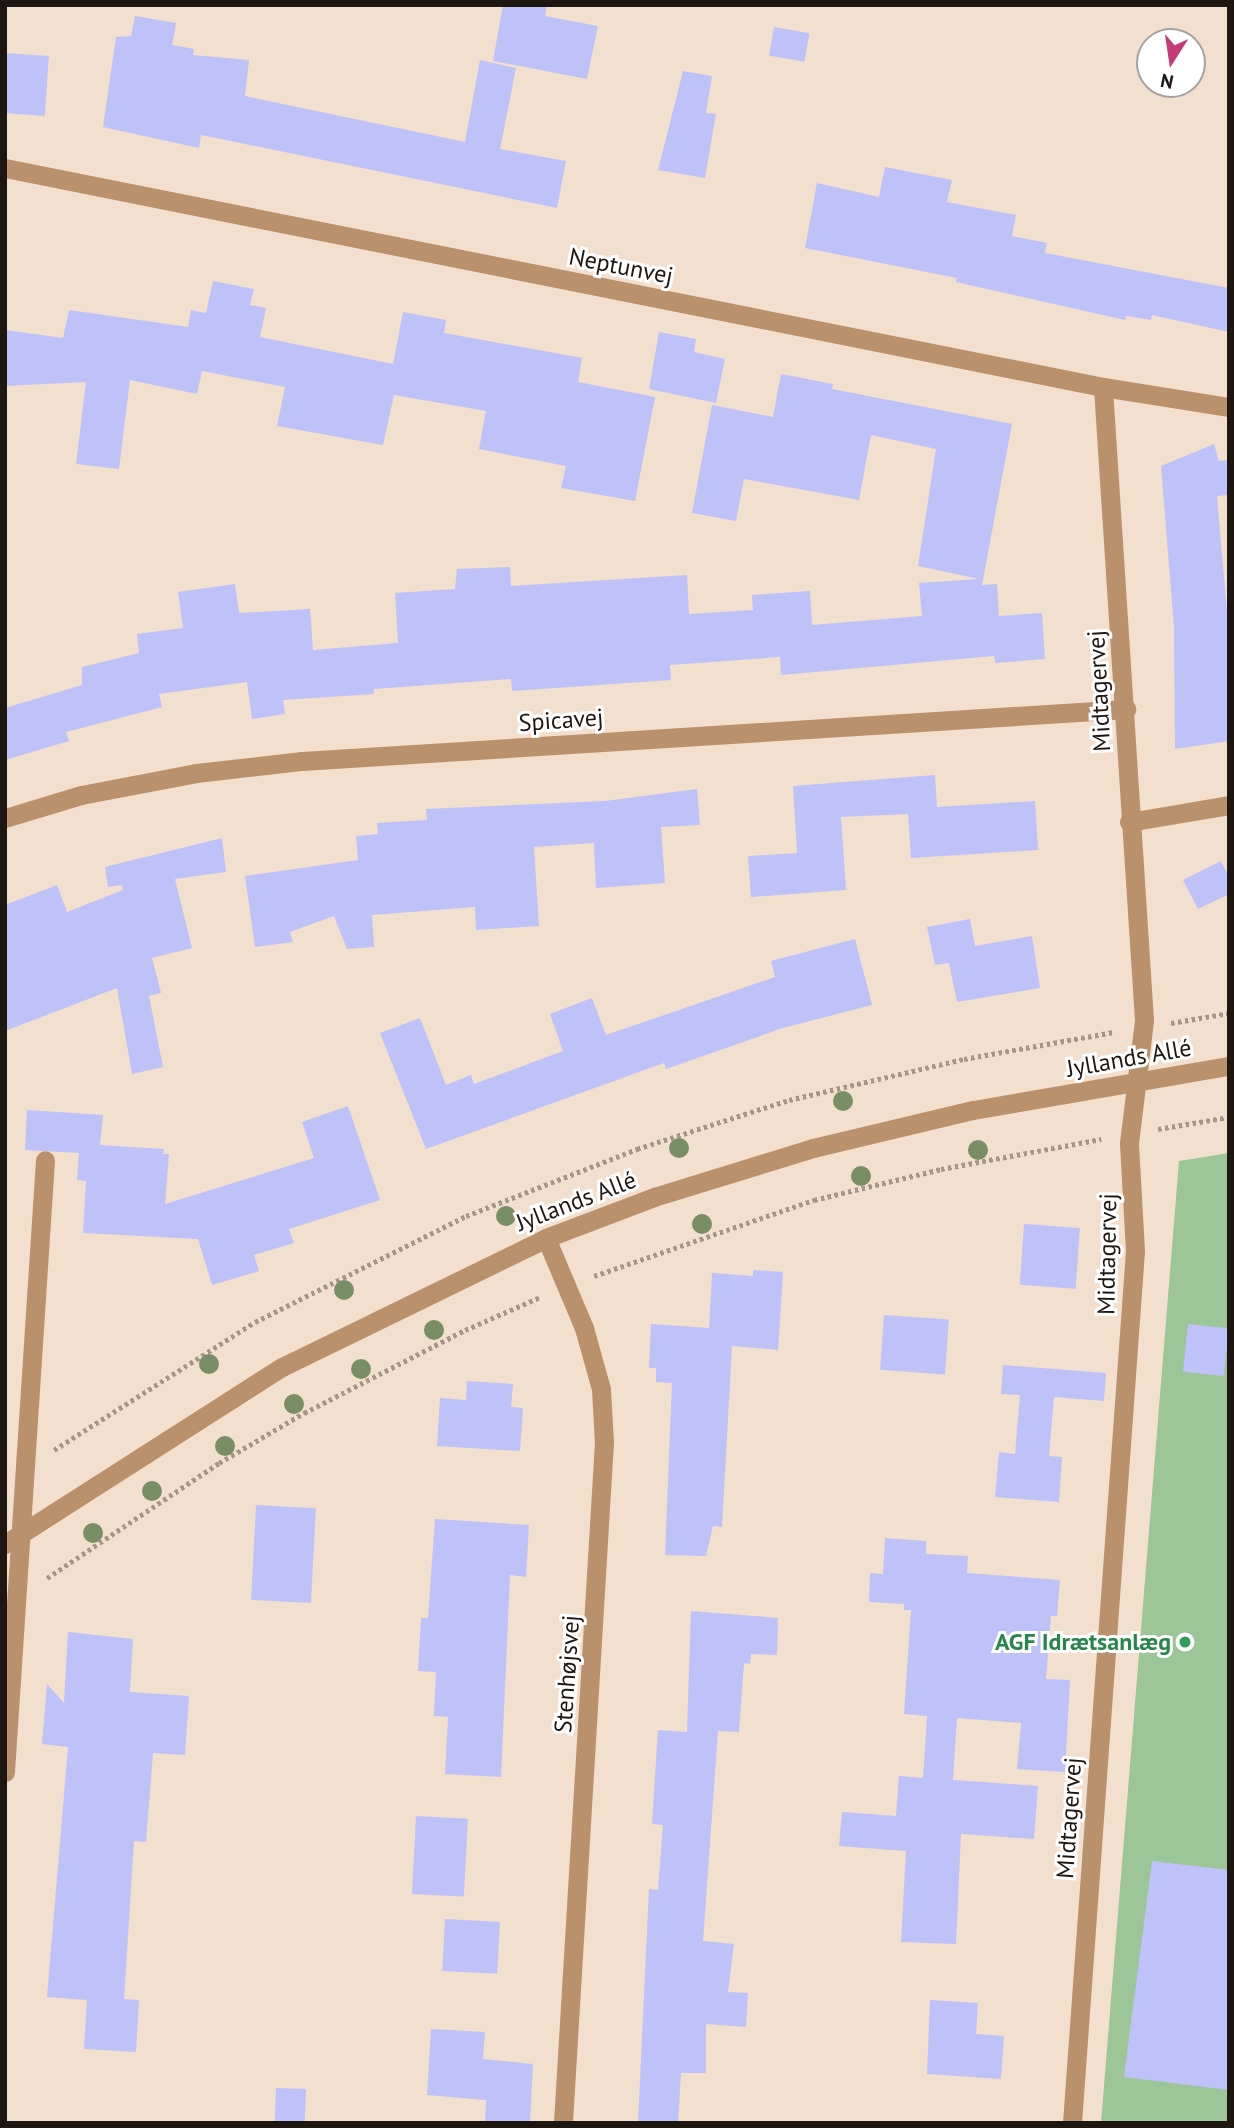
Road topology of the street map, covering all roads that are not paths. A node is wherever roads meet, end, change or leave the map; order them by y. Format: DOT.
graph roads {
  1 [pos="5,168"];
  2 [pos="1103,387"];
  3 [pos="1229,407"];
  4 [pos="1126,709"];
  5 [pos="1229,804"];
  6 [pos="5,818"];
  7 [pos="1129,822"];
  8 [pos="1229,1066"];
  9 [pos="1136,1081"];
  10 [pos="45,1160"];
  11 [pos="546,1238"];
  12 [pos="12,1539"];
  13 [pos="5,1772"];
  14 [pos="563,2123"];
  15 [pos="1072,2123"];
  1 -- 2 [label="street, Neptunvej"];
  2 -- 3 [label="street, Neptunvej"];
  2 -- 4 [label="street, Midtagervej"];
  4 -- 6 [label="street, Spicavej"];
  4 -- 7 [label="street, Midtagervej"];
  5 -- 7 [label="street"];
  7 -- 9 [label="street, Midtagervej"];
  8 -- 9 [label="street, Jyllands Allé"];
  9 -- 11 [label="street, Jyllands Allé"];
  9 -- 15 [label="street, Midtagervej"];
  10 -- 12 [label="street"];
  11 -- 12 [label="street, Jyllands Allé"];
  11 -- 14 [label="street, Stenhøjsvej"];
  12 -- 13 [label="street"];
}
